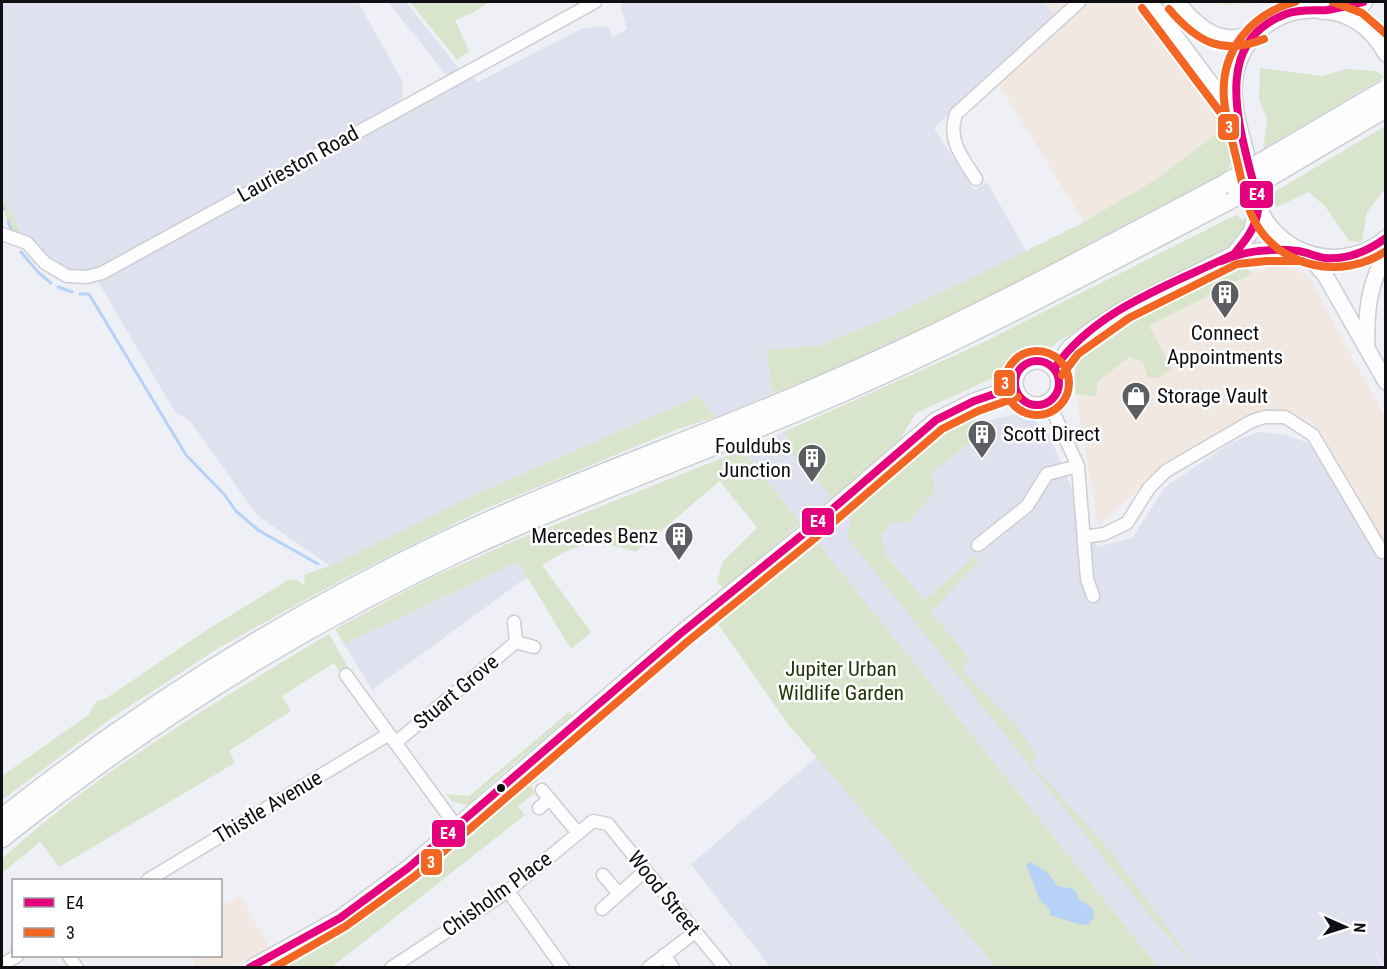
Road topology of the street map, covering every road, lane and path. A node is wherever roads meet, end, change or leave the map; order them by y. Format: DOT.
graph roads {
  1 [pos="595,2"];
  2 [pos="1079,2"];
  3 [pos="1150,2"];
  4 [pos="1177,2"];
  5 [pos="1363,2"];
  6 [pos="1323,10"];
  7 [pos="1260,29"];
  8 [pos="1386,54"];
  9 [pos="1386,89"];
  10 [pos="1386,108"];
  11 [pos="1237,118"];
  12 [pos="976,179"];
  13 [pos="1258,204"];
  14 [pos="2,234"];
  15 [pos="1386,238"];
  16 [pos="1303,252"];
  17 [pos="1386,253"];
  18 [pos="1234,254"];
  19 [pos="1367,351"];
  20 [pos="1054,369"];
  21 [pos="1386,382"];
  22 [pos="1015,387"];
  23 [pos="1048,401"];
  24 [pos="779,411"];
  25 [pos="728,433"];
  26 [pos="1078,466"];
  27 [pos="1084,537"];
  28 [pos="978,545"];
  29 [pos="1382,552"];
  30 [pos="1093,596"];
  31 [pos="514,622"];
  32 [pos="516,642"];
  33 [pos="534,647"];
  34 [pos="346,675"];
  35 [pos="392,738"];
  36 [pos="539,808"];
  37 [pos="2,818"];
  38 [pos="601,821"];
  39 [pos="456,826"];
  40 [pos="578,833"];
  41 [pos="2,840"];
  42 [pos="645,871"];
  43 [pos="603,875"];
  44 [pos="149,879"];
  45 [pos="508,891"];
  46 [pos="619,894"];
  47 [pos="602,909"];
  48 [pos="695,932"];
  49 [pos="291,946"];
  50 [pos="664,956"];
  51 [pos="15,957"];
  52 [pos="2,965"];
  53 [pos="254,967"];
  54 [pos="269,968"];
  55 [pos="390,968"];
  56 [pos="564,968"];
  57 [pos="648,968"];
  58 [pos="673,968"];
  59 [pos="725,968"];
  1 -- 14 [label="street, Laurieston Road"];
  2 -- 12 [label="street"];
  3 -- 11 [label="main road"];
  4 -- 7 [label="main road"];
  5 -- 6 [label="highway"];
  6 -- 7 [label="main road"];
  6 -- 8 [label="main road"];
  7 -- 11 [label="main road"];
  9 -- 24 [label="highway, bridge"];
  10 -- 24 [label="highway, bridge"];
  11 -- 13 [label="main road"];
  13 -- 16 [label="main road"];
  13 -- 18 [label="main road"];
  15 -- 16 [label="main road"];
  16 -- 18 [label="main road"];
  16 -- 19 [label="main road"];
  17 -- 19 [label="main road"];
  18 -- 20 [label="main road"];
  19 -- 21 [label="main road"];
  20 -- 22 [label="main road"];
  20 -- 23 [label="main road"];
  22 -- 23 [label="main road"];
  22 -- 39 [label="main road"];
  23 -- 26 [label="street"];
  24 -- 25 [label="highway"];
  25 -- 37 [label="highway"];
  25 -- 41 [label="highway"];
  26 -- 27 [label="street"];
  26 -- 28 [label="street"];
  27 -- 29 [label="street"];
  27 -- 30 [label="street"];
  31 -- 32 [label="street, Stuart Grove"];
  32 -- 33 [label="street, Stuart Grove"];
  32 -- 35 [label="street, Stuart Grove"];
  34 -- 35 [label="street"];
  35 -- 39 [label="street"];
  35 -- 44 [label="street, Thistle Avenue"];
  36 -- 40 [label="street"];
  38 -- 40 [label="street, Chisholm Place"];
  38 -- 42 [label="street, Wood Street"];
  39 -- 49 [label="main road"];
  40 -- 45 [label="street, Chisholm Place"];
  42 -- 46 [label="street"];
  42 -- 48 [label="street, Wood Street"];
  43 -- 46 [label="street"];
  45 -- 55 [label="street, Chisholm Place"];
  45 -- 56 [label="street"];
  46 -- 47 [label="street"];
  48 -- 50 [label="street"];
  48 -- 59 [label="street, Wood Street"];
  49 -- 53 [label="main road"];
  49 -- 54 [label="main road"];
  50 -- 57 [label="street"];
  50 -- 58 [label="street"];
  51 -- 52 [label="street"];
}
